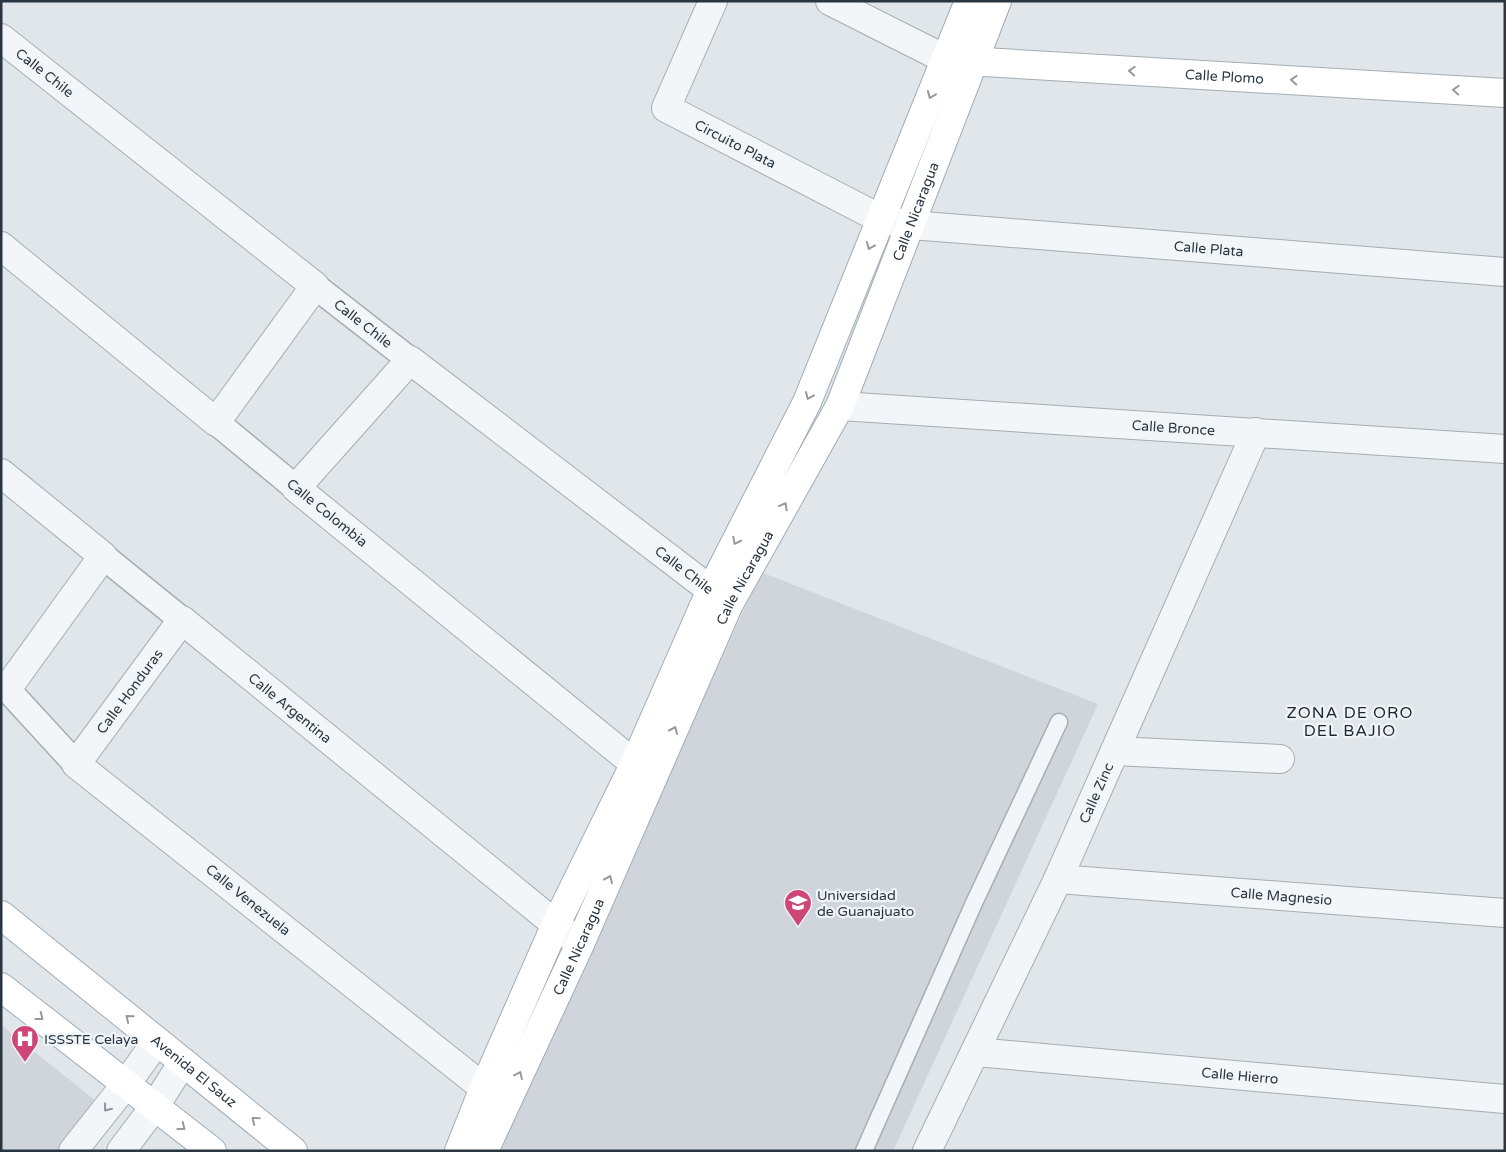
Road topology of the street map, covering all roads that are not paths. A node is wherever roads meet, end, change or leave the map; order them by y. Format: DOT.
graph roads {
  1 [pos="713,1"];
  2 [pos="830,1"];
  3 [pos="969,1"];
  4 [pos="997,1"];
  5 [pos="1,38"];
  6 [pos="945,60"];
  7 [pos="973,61"];
  8 [pos="1505,93"];
  9 [pos="881,219"];
  10 [pos="911,225"];
  11 [pos="1,246"];
  12 [pos="1505,272"];
  13 [pos="315,286"];
  14 [pos="410,360"];
  15 [pos="840,406"];
  16 [pos="216,422"];
  17 [pos="1256,432"];
  18 [pos="1505,449"];
  19 [pos="1,473"];
  20 [pos="296,488"];
  21 [pos="103,556"];
  22 [pos="720,597"];
  23 [pos="182,620"];
  24 [pos="4,687"];
  25 [pos="1059,722"];
  26 [pos="1114,751"];
  27 [pos="1280,759"];
  28 [pos="76,764"];
  29 [pos="643,772"];
  30 [pos="1058,879"];
  31 [pos="1505,913"];
  32 [pos="1,915"];
  33 [pos="556,924"];
  34 [pos="580,944"];
  35 [pos="1,986"];
  36 [pos="157,1041"];
  37 [pos="975,1052"];
  38 [pos="183,1062"];
  39 [pos="126,1084"];
  40 [pos="484,1088"];
  41 [pos="1505,1099"];
  42 [pos="507,1100"];
  43 [pos="156,1106"];
  44 [pos="73,1151"];
  45 [pos="121,1151"];
  46 [pos="212,1151"];
  47 [pos="293,1151"];
  48 [pos="459,1151"];
  49 [pos="484,1151"];
  50 [pos="864,1151"];
  51 [pos="927,1151"];
  1 -- 9 [label="street, Circuito Plata"];
  2 -- 6 [label="street"];
  3 -- 6 [label="main road, Calle Nicaragua"];
  4 -- 7 [label="main road, Calle Nicaragua"];
  5 -- 13 [label="street, Calle Chile"];
  6 -- 7 [label="main road, Calle Plomo"];
  6 -- 9 [label="main road, Calle Nicaragua, one-way"];
  8 -- 7 [label="main road, Calle Plomo, one-way"];
  7 -- 10 [label="main road, Calle Nicaragua"];
  9 -- 10 [label="street, Circuito Plata"];
  9 -- 22 [label="main road, Calle Nicaragua, one-way"];
  10 -- 12 [label="street, Calle Plata"];
  10 -- 15 [label="main road, Calle Nicaragua"];
  11 -- 16 [label="street, Calle Colombia"];
  13 -- 14 [label="street, Calle Chile"];
  13 -- 16 [label="street"];
  14 -- 20 [label="street"];
  14 -- 22 [label="street, Calle Chile"];
  15 -- 17 [label="street, Calle Bronce"];
  22 -- 15 [label="main road, Calle Nicaragua, one-way"];
  16 -- 20 [label="street, Calle Colombia"];
  17 -- 18 [label="street, Calle Bronce"];
  17 -- 26 [label="street, Calle Zinc"];
  19 -- 21 [label="street, Calle Argentina"];
  20 -- 29 [label="street, Calle Colombia"];
  21 -- 23 [label="street, Calle Argentina"];
  21 -- 24 [label="street"];
  22 -- 29 [label="main road, Calle Nicaragua"];
  23 -- 28 [label="street, Calle Honduras"];
  23 -- 33 [label="street, Calle Argentina"];
  24 -- 28 [label="street, Calle Venezuela"];
  25 -- 50 [label="lane"];
  26 -- 27 [label="street"];
  26 -- 30 [label="street, Calle Zinc"];
  28 -- 40 [label="street, Calle Venezuela"];
  29 -- 33 [label="main road, Calle Nicaragua"];
  34 -- 29 [label="main road, Calle Nicaragua, one-way"];
  30 -- 31 [label="street, Calle Magnesio"];
  30 -- 37 [label="street, Calle Zinc"];
  36 -- 32 [label="main road, Avenida El Sauz, one-way"];
  33 -- 34 [label="street, Calle Argentina"];
  33 -- 40 [label="main road, Calle Nicaragua"];
  42 -- 34 [label="main road, Calle Nicaragua, one-way"];
  35 -- 39 [label="main road, one-way"];
  36 -- 38 [label="main road, Avenida El Sauz"];
  36 -- 39 [label="street"];
  37 -- 41 [label="street, Calle Hierro"];
  37 -- 51 [label="street, Calle Zinc"];
  38 -- 43 [label="street"];
  47 -- 38 [label="main road, Avenida El Sauz, one-way"];
  39 -- 43 [label="main road"];
  39 -- 44 [label="street, one-way"];
  40 -- 42 [label="street, Calle Venezuela"];
  40 -- 48 [label="main road, Calle Nicaragua"];
  42 -- 49 [label="main road, Calle Nicaragua"];
  43 -- 45 [label="street"];
  43 -- 46 [label="main road, one-way"];
}
